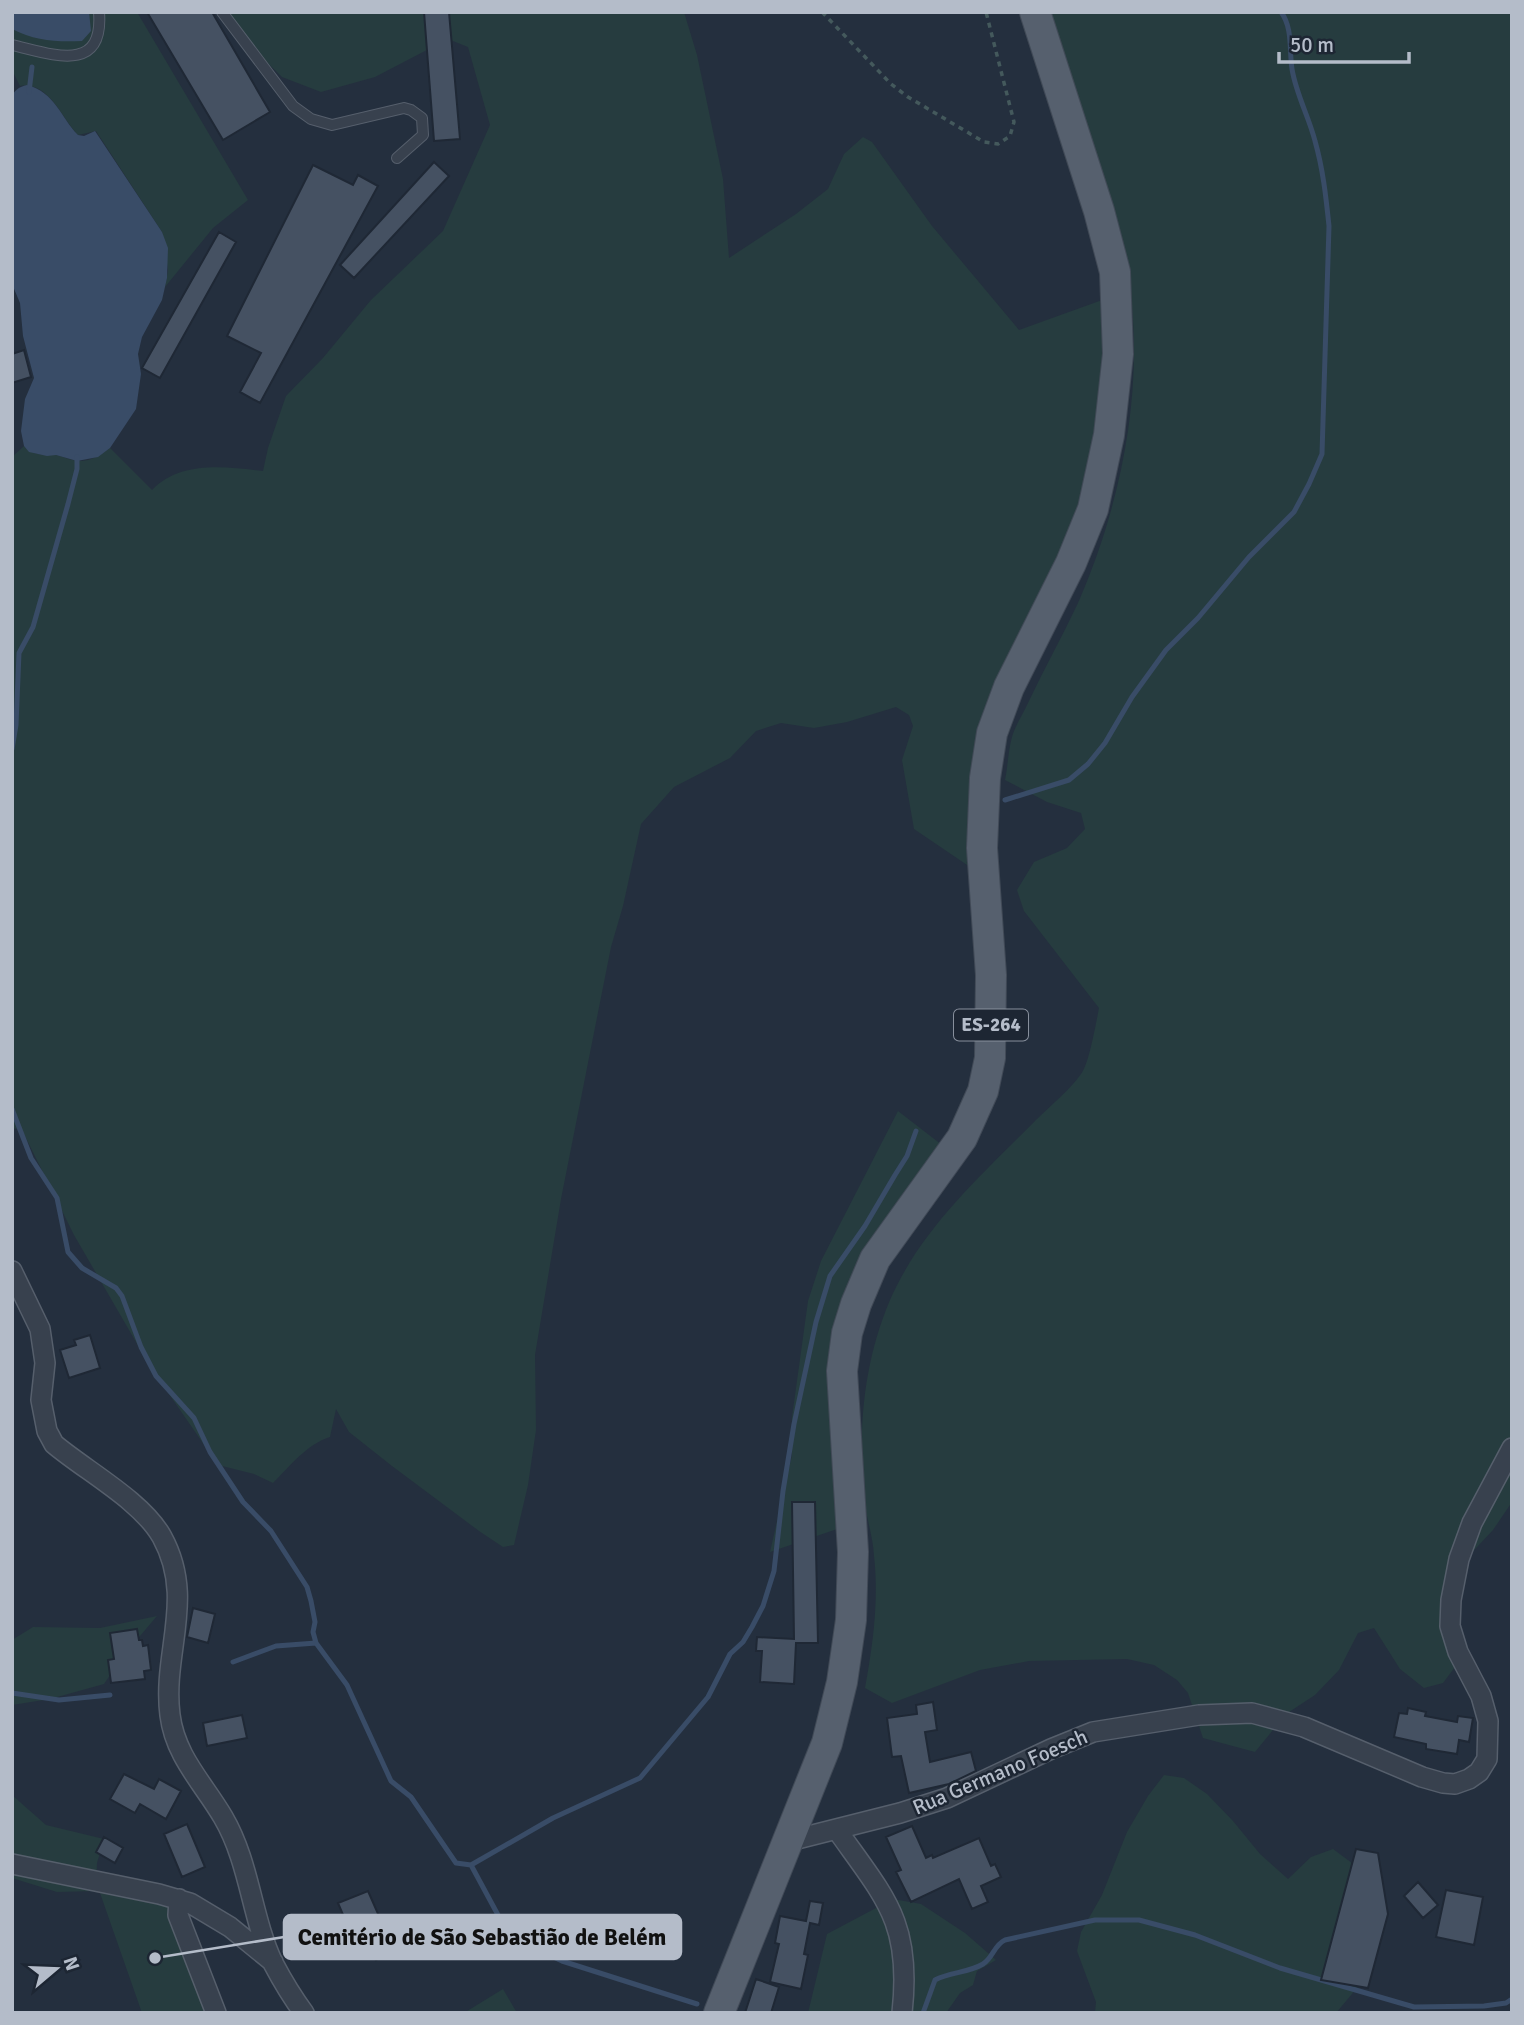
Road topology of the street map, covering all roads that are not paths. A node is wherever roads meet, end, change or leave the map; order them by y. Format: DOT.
graph roads {
  1 [pos="99,12"];
  2 [pos="222,12"];
  3 [pos="1035,12"];
  4 [pos="12,45"];
  5 [pos="397,159"];
  6 [pos="12,1271"];
  7 [pos="1512,1448"];
  8 [pos="838,1830"];
  9 [pos="789,1841"];
  10 [pos="12,1864"];
  11 [pos="179,1899"];
  12 [pos="273,1962"];
  13 [pos="216,2013"];
  14 [pos="304,2013"];
  15 [pos="719,2013"];
  16 [pos="902,2013"];
  1 -- 4 [label="lane"];
  2 -- 5 [label="lane"];
  3 -- 9 [label="main road, ES-264"];
  6 -- 12 [label="street"];
  7 -- 8 [label="street, Rua Germano Foesch"];
  8 -- 9 [label="street, Rua Germano Foesch"];
  8 -- 16 [label="street"];
  9 -- 15 [label="main road, ES-264"];
  10 -- 11 [label="street"];
  11 -- 12 [label="street"];
  11 -- 13 [label="street"];
  12 -- 14 [label="street"];
}
